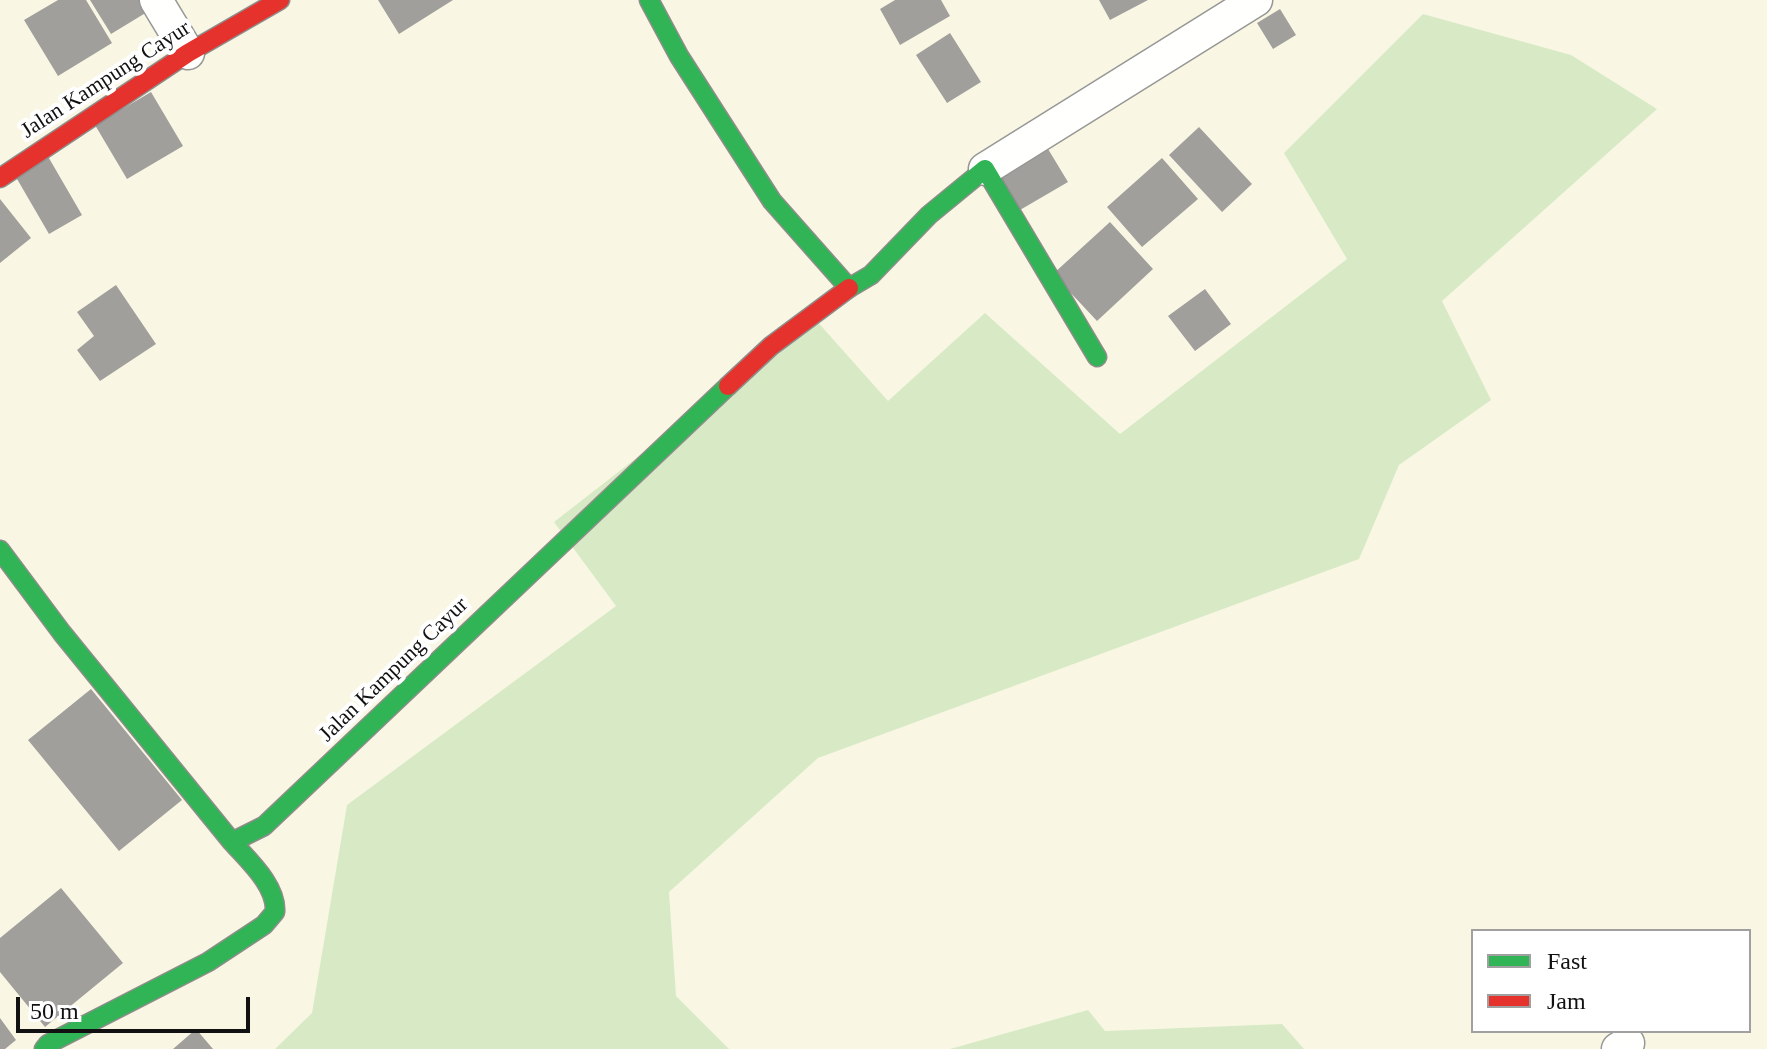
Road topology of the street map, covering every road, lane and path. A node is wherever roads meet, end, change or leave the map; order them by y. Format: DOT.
graph roads {
  1 [pos="156,0"];
  2 [pos="280,0"];
  3 [pos="649,0"];
  4 [pos="1256,0"];
  5 [pos="188,53"];
  6 [pos="985,169"];
  7 [pos="0,178"];
  8 [pos="849,288"];
  9 [pos="1097,357"];
  10 [pos="0,550"];
  11 [pos="232,842"];
  12 [pos="44,1049"];
  1 -- 5 [label="street"];
  2 -- 5 [label="street, Jalan Kampung Cayur"];
  3 -- 8 [label="street"];
  4 -- 6 [label="street"];
  5 -- 7 [label="street, Jalan Kampung Cayur"];
  6 -- 8 [label="street, Jalan Kampung Cayur"];
  6 -- 9 [label="street"];
  8 -- 11 [label="street, Jalan Kampung Cayur"];
  10 -- 11 [label="street"];
  11 -- 12 [label="street"];
}
